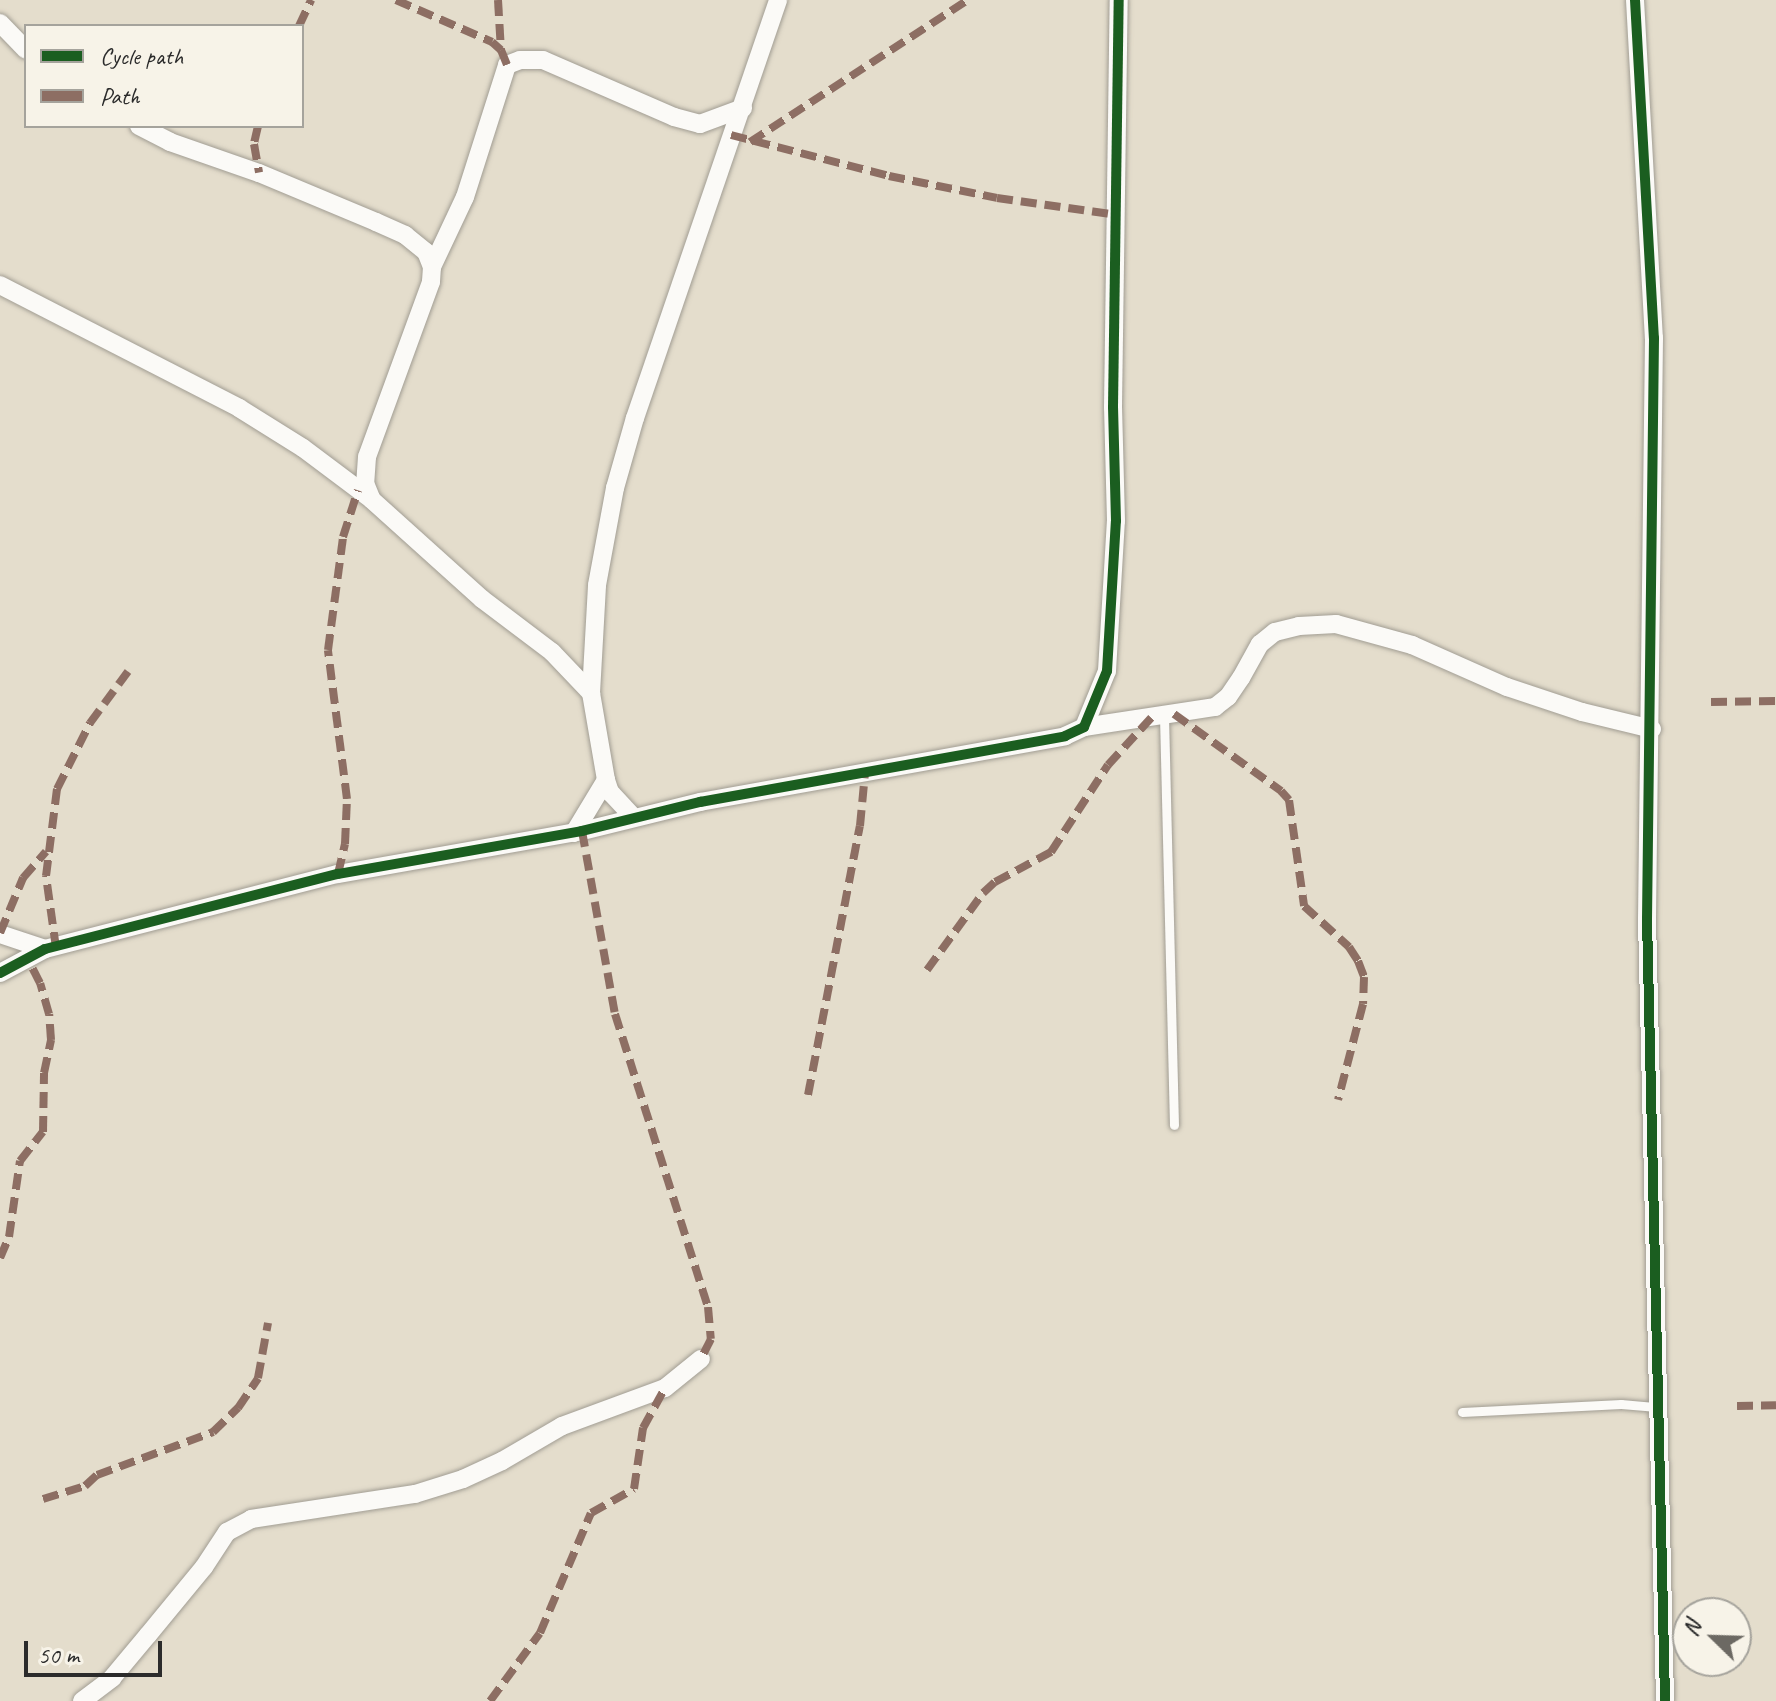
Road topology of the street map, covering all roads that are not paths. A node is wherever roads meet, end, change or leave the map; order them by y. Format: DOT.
graph roads {
  1 [pos="778,0"];
  2 [pos="1119,0"];
  3 [pos="1635,0"];
  4 [pos="0,23"];
  5 [pos="24,48"];
  6 [pos="743,108"];
  7 [pos="700,124"];
  8 [pos="143,128"];
  9 [pos="724,152"];
  10 [pos="405,235"];
  11 [pos="450,236"];
  12 [pos="432,267"];
  13 [pos="0,285"];
  14 [pos="372,500"];
  15 [pos="591,693"];
  16 [pos="1164,716"];
  17 [pos="1084,727"];
  18 [pos="1652,729"];
  19 [pos="606,780"];
  20 [pos="633,817"];
  21 [pos="574,833"];
  22 [pos="0,934"];
  23 [pos="45,949"];
  24 [pos="0,973"];
  25 [pos="1174,1125"];
  26 [pos="701,1359"];
  27 [pos="1657,1407"];
  28 [pos="1462,1412"];
  29 [pos="82,1701"];
  30 [pos="1665,1701"];
  1 -- 6 [label="street"];
  2 -- 17 [label="street"];
  3 -- 18 [label="street"];
  4 -- 5 [label="street"];
  6 -- 7 [label="street"];
  6 -- 9 [label="street"];
  7 -- 9 [label="street"];
  7 -- 11 [label="street"];
  8 -- 10 [label="street"];
  9 -- 15 [label="street"];
  10 -- 11 [label="street"];
  10 -- 12 [label="street"];
  11 -- 12 [label="street"];
  12 -- 14 [label="street"];
  13 -- 14 [label="street"];
  14 -- 15 [label="street"];
  15 -- 19 [label="street"];
  16 -- 17 [label="street"];
  16 -- 18 [label="street"];
  16 -- 25 [label="lane"];
  17 -- 20 [label="street"];
  18 -- 27 [label="street"];
  19 -- 20 [label="street"];
  19 -- 21 [label="street"];
  20 -- 21 [label="street"];
  21 -- 23 [label="street"];
  22 -- 23 [label="street"];
  23 -- 24 [label="street"];
  26 -- 29 [label="street"];
  27 -- 28 [label="lane"];
  27 -- 30 [label="street"];
}
